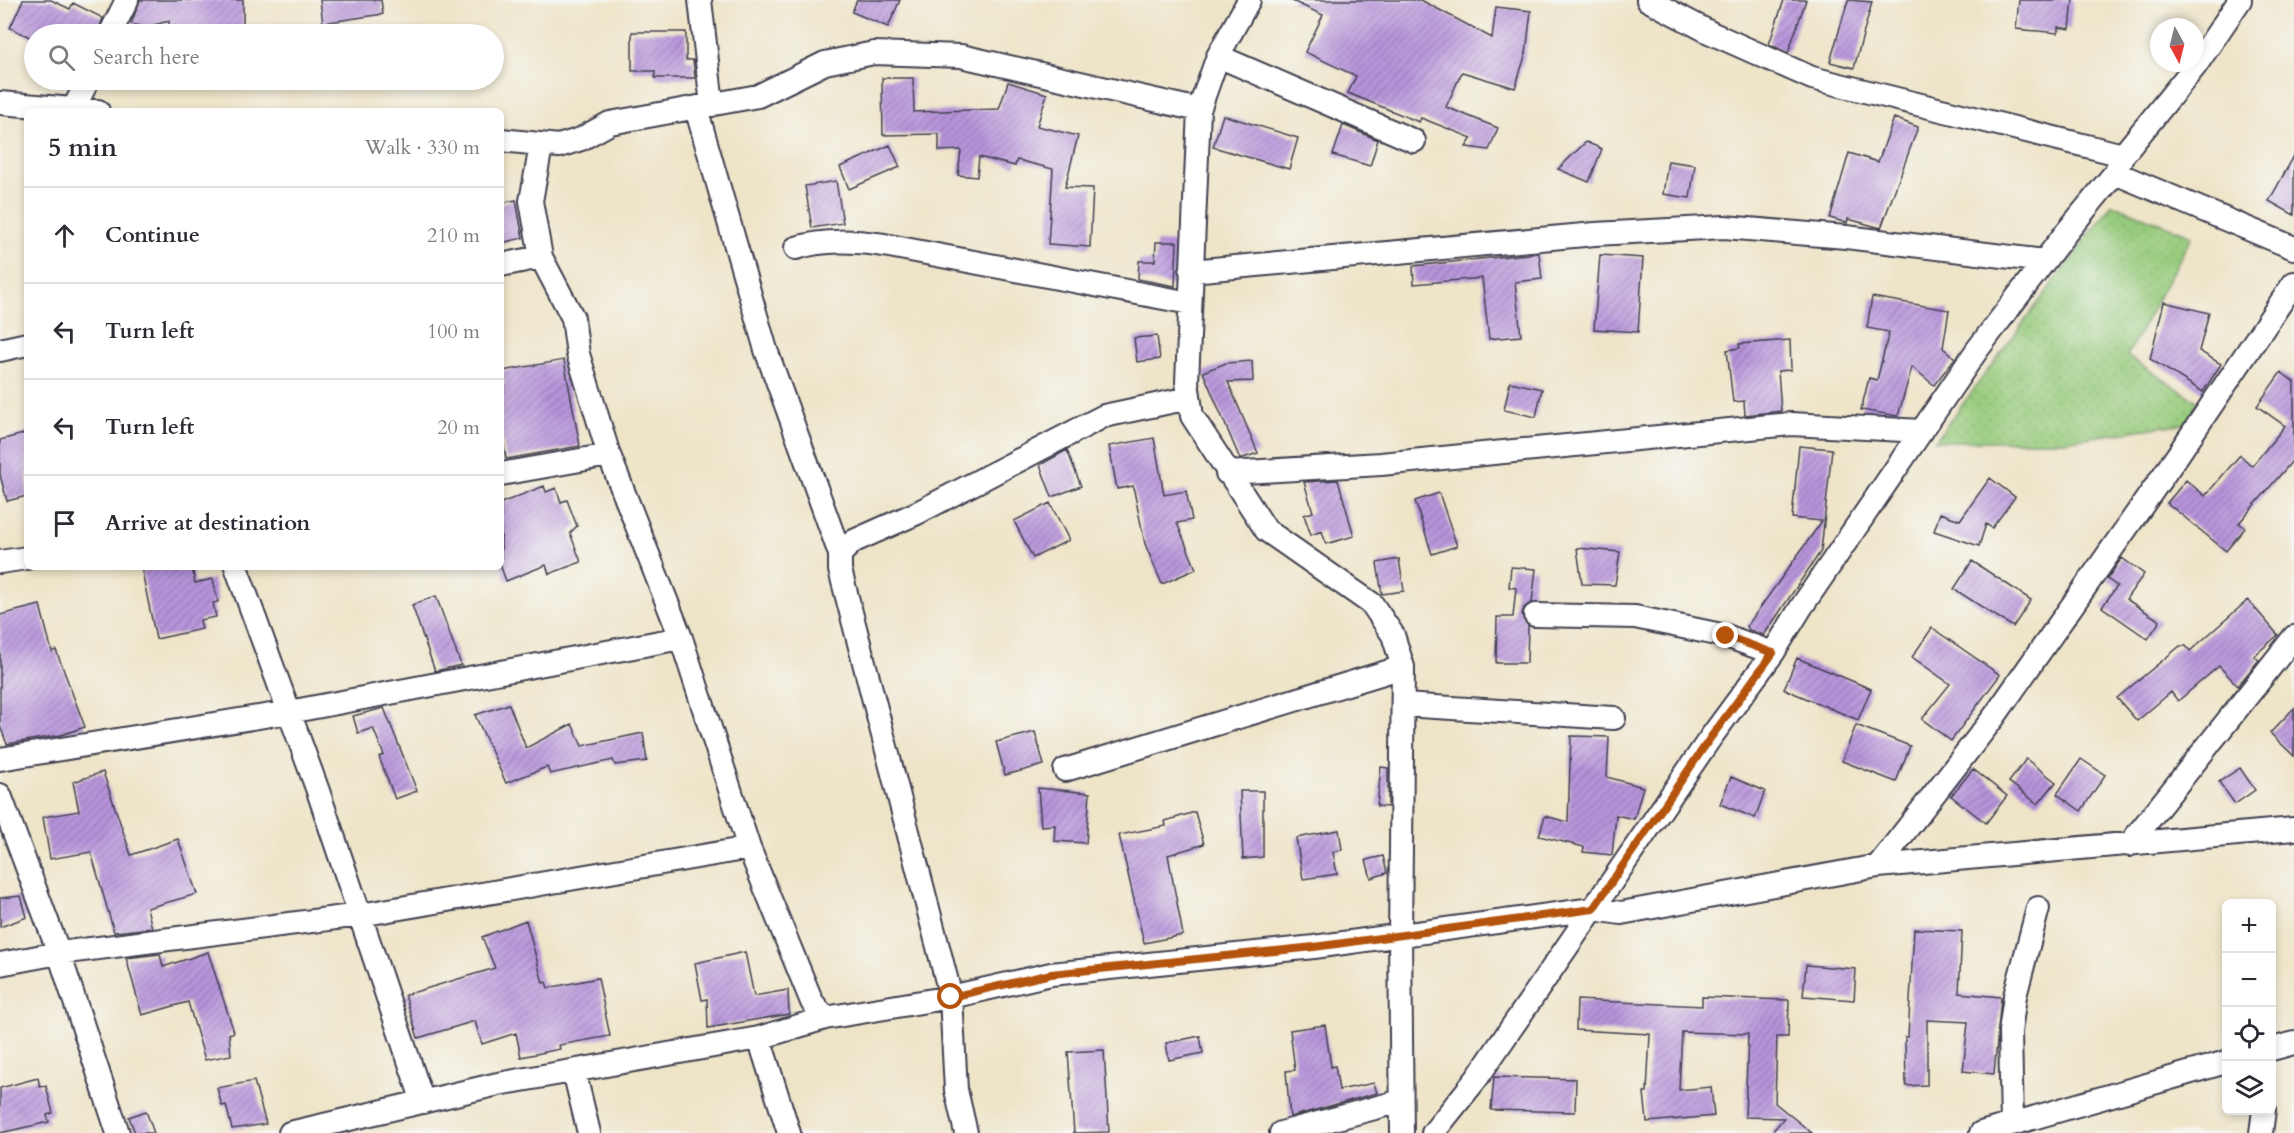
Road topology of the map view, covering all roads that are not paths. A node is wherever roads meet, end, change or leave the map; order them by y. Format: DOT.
graph roads {
  1 [pos="128,0"];
  2 [pos="700,0"];
  3 [pos="1249,0"];
  4 [pos="1648,0"];
  5 [pos="2240,0"];
  6 [pos="115,24"];
  7 [pos="1218,56"];
  8 [pos="88,90"];
  9 [pos="0,103"];
  10 [pos="704,106"];
  11 [pos="63,108"];
  12 [pos="88,108"];
  13 [pos="1199,110"];
  14 [pos="504,140"];
  15 [pos="1414,141"];
  16 [pos="541,146"];
  17 [pos="2119,164"];
  18 [pos="796,248"];
  19 [pos="2294,248"];
  20 [pos="541,257"];
  21 [pos="2044,261"];
  22 [pos="504,265"];
  23 [pos="1191,271"];
  24 [pos="2294,283"];
  25 [pos="1190,303"];
  26 [pos="24,345"];
  27 [pos="0,350"];
  28 [pos="1189,398"];
  29 [pos="1922,431"];
  30 [pos="609,455"];
  31 [pos="504,473"];
  32 [pos="1227,473"];
  33 [pos="840,554"];
  34 [pos="24,558"];
  35 [pos="0,562"];
  36 [pos="237,570"];
  37 [pos="1535,615"];
  38 [pos="2294,637"];
  39 [pos="681,638"];
  40 [pos="1773,653"];
  41 [pos="1403,667"];
  42 [pos="1403,705"];
  43 [pos="289,712"];
  44 [pos="1614,718"];
  45 [pos="0,759"];
  46 [pos="1065,770"];
  47 [pos="0,795"];
  48 [pos="2294,829"];
  49 [pos="2129,845"];
  50 [pos="749,848"];
  51 [pos="1878,866"];
  52 [pos="2038,908"];
  53 [pos="1593,909"];
  54 [pos="360,915"];
  55 [pos="1400,936"];
  56 [pos="59,953"];
  57 [pos="0,964"];
  58 [pos="951,997"];
  59 [pos="825,1018"];
  60 [pos="759,1038"];
  61 [pos="2294,1043"];
  62 [pos="2276,1048"];
  63 [pos="2222,1063"];
  64 [pos="574,1071"];
  65 [pos="1401,1101"];
  66 [pos="423,1102"];
  67 [pos="2263,1115"];
  68 [pos="2012,1124"];
  69 [pos="353,1126"];
  70 [pos="118,1133"];
  71 [pos="290,1133"];
  72 [pos="590,1133"];
  73 [pos="789,1133"];
  74 [pos="966,1133"];
  75 [pos="1281,1133"];
  76 [pos="1402,1133"];
  77 [pos="1433,1133"];
  78 [pos="1981,1133"];
  79 [pos="2261,1133"];
  1 -- 6 [label="street"];
  2 -- 10 [label="street"];
  3 -- 7 [label="street"];
  4 -- 17 [label="street"];
  5 -- 17 [label="street"];
  7 -- 13 [label="street"];
  7 -- 15 [label="street"];
  8 -- 12 [label="street"];
  9 -- 11 [label="street"];
  10 -- 13 [label="street"];
  10 -- 16 [label="street"];
  10 -- 33 [label="street"];
  13 -- 23 [label="street"];
  14 -- 16 [label="street"];
  16 -- 20 [label="street"];
  17 -- 19 [label="street"];
  17 -- 21 [label="street"];
  18 -- 25 [label="street"];
  20 -- 22 [label="street"];
  20 -- 30 [label="street"];
  21 -- 23 [label="street"];
  21 -- 29 [label="street"];
  23 -- 25 [label="street"];
  24 -- 51 [label="street"];
  25 -- 28 [label="street"];
  26 -- 27 [label="street"];
  28 -- 32 [label="street"];
  28 -- 33 [label="street"];
  29 -- 32 [label="street"];
  29 -- 40 [label="street"];
  30 -- 31 [label="street"];
  30 -- 39 [label="street"];
  32 -- 41 [label="street"];
  33 -- 58 [label="street"];
  34 -- 35 [label="street"];
  36 -- 43 [label="street"];
  37 -- 40 [label="street"];
  38 -- 49 [label="street"];
  39 -- 43 [label="street"];
  39 -- 50 [label="street"];
  40 -- 53 [label="street"];
  41 -- 42 [label="street"];
  41 -- 46 [label="street"];
  42 -- 44 [label="street"];
  42 -- 55 [label="street"];
  43 -- 45 [label="street"];
  43 -- 54 [label="street"];
  47 -- 56 [label="street"];
  48 -- 49 [label="street"];
  49 -- 51 [label="street"];
  50 -- 54 [label="street"];
  50 -- 59 [label="street"];
  51 -- 53 [label="street"];
  52 -- 68 [label="street"];
  53 -- 55 [label="street"];
  53 -- 77 [label="street"];
  54 -- 56 [label="street"];
  54 -- 66 [label="street"];
  55 -- 58 [label="street"];
  55 -- 65 [label="street"];
  56 -- 57 [label="street"];
  56 -- 70 [label="street"];
  58 -- 59 [label="street"];
  58 -- 74 [label="street"];
  59 -- 60 [label="street"];
  60 -- 64 [label="street"];
  60 -- 73 [label="street"];
  61 -- 62 [label="street"];
  63 -- 68 [label="street"];
  64 -- 66 [label="street"];
  64 -- 72 [label="street"];
  65 -- 75 [label="street"];
  65 -- 76 [label="street"];
  66 -- 69 [label="street"];
  67 -- 79 [label="street"];
  68 -- 78 [label="street"];
  69 -- 71 [label="street"];
}
